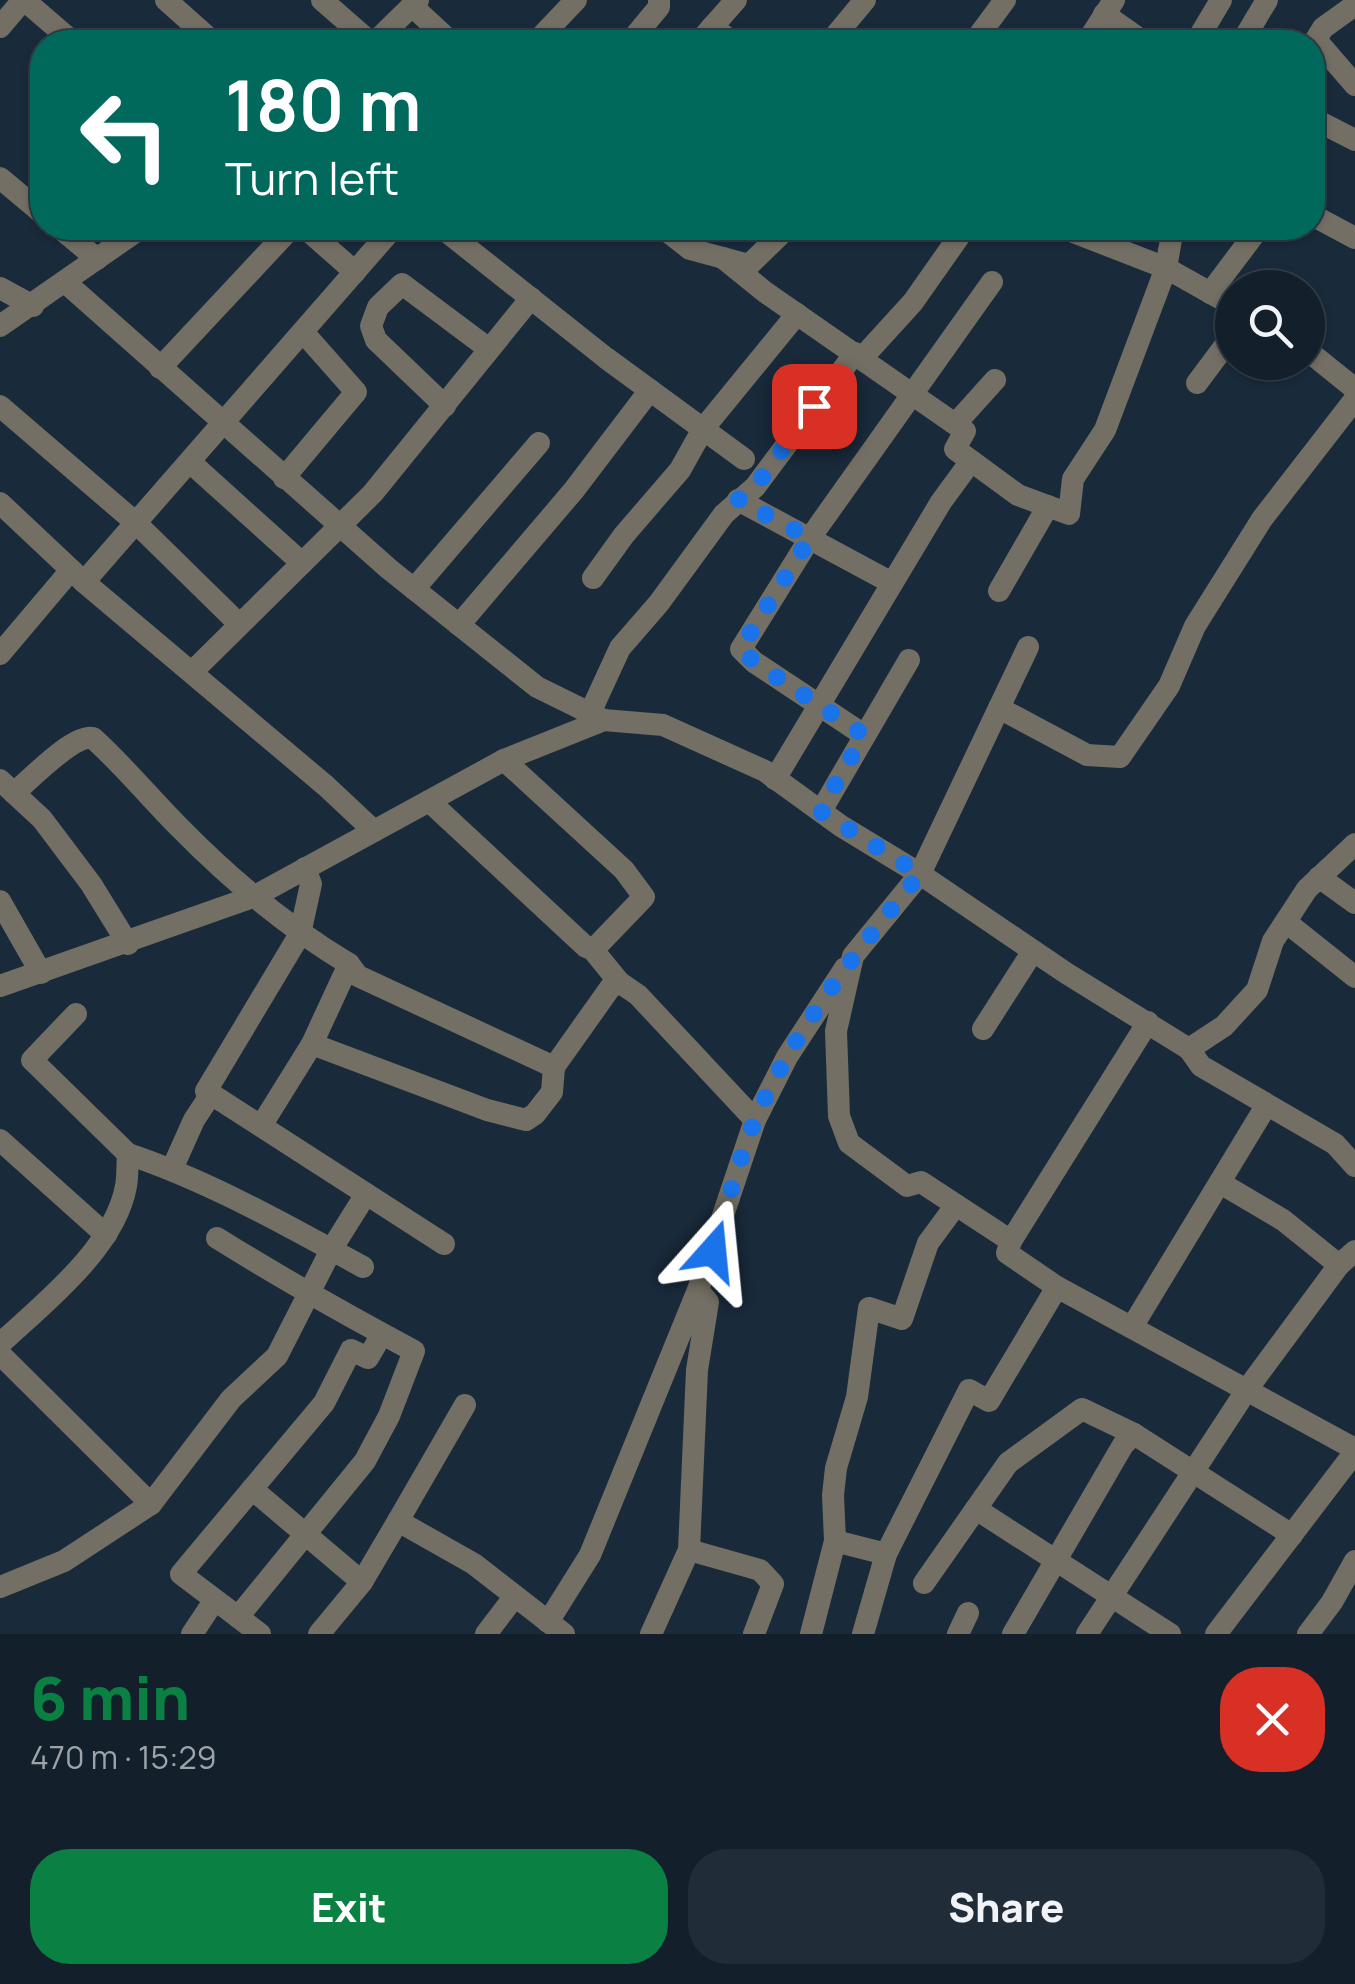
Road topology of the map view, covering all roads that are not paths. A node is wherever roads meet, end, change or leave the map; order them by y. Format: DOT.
graph roads {
  1 [pos="23,0"];
  2 [pos="166,0"];
  3 [pos="322,0"];
  4 [pos="576,0"];
  5 [pos="659,0"];
  6 [pos="736,0"];
  7 [pos="865,0"];
  8 [pos="1004,0"];
  9 [pos="1221,0"];
  10 [pos="1268,0"];
  11 [pos="415,3"];
  12 [pos="1355,5"];
  13 [pos="1109,7"];
  14 [pos="0,27"];
  15 [pos="59,30"];
  16 [pos="199,30"];
  17 [pos="358,30"];
  18 [pos="386,30"];
  19 [pos="439,30"];
  20 [pos="547,30"];
  21 [pos="640,30"];
  22 [pos="710,30"];
  23 [pos="840,30"];
  24 [pos="983,30"];
  25 [pos="1094,30"];
  26 [pos="1132,30"];
  27 [pos="1203,30"];
  28 [pos="1249,30"];
  29 [pos="1322,30"];
  30 [pos="1325,55"];
  31 [pos="1355,86"];
  32 [pos="1325,125"];
  33 [pos="1355,140"];
  34 [pos="0,178"];
  35 [pos="30,203"];
  36 [pos="1325,223"];
  37 [pos="1355,238"];
  38 [pos="74,240"];
  39 [pos="125,240"];
  40 [pos="278,240"];
  41 [pos="319,240"];
  42 [pos="384,240"];
  43 [pos="457,240"];
  44 [pos="678,240"];
  45 [pos="775,240"];
  46 [pos="957,240"];
  47 [pos="1093,240"];
  48 [pos="1171,240"];
  49 [pos="1249,240"];
  50 [pos="722,258"];
  51 [pos="97,259"];
  52 [pos="1166,268"];
  53 [pos="356,272"];
  54 [pos="65,282"];
  55 [pos="992,282"];
  56 [pos="0,288"];
  57 [pos="1210,293"];
  58 [pos="1215,296"];
  59 [pos="531,298"];
  60 [pos="33,306"];
  61 [pos="797,314"];
  62 [pos="0,326"];
  63 [pos="303,332"];
  64 [pos="488,348"];
  65 [pos="858,355"];
  66 [pos="1215,359"];
  67 [pos="1325,364"];
  68 [pos="160,368"];
  69 [pos="995,380"];
  70 [pos="1197,383"];
  71 [pos="1355,388"];
  72 [pos="650,390"];
  73 [pos="912,393"];
  74 [pos="1355,399"];
  75 [pos="0,406"];
  76 [pos="445,406"];
  77 [pos="952,422"];
  78 [pos="223,425"];
  79 [pos="703,429"];
  80 [pos="540,442"];
  81 [pos="744,459"];
  82 [pos="971,461"];
  83 [pos="190,462"];
  84 [pos="284,478"];
  85 [pos="738,500"];
  86 [pos="0,504"];
  87 [pos="1048,506"];
  88 [pos="136,524"];
  89 [pos="340,526"];
  90 [pos="810,538"];
  91 [pos="302,563"];
  92 [pos="78,576"];
  93 [pos="593,578"];
  94 [pos="892,583"];
  95 [pos="414,589"];
  96 [pos="999,591"];
  97 [pos="238,624"];
  98 [pos="459,625"];
  99 [pos="1028,646"];
  100 [pos="0,654"];
  101 [pos="909,660"];
  102 [pos="192,672"];
  103 [pos="820,704"];
  104 [pos="999,708"];
  105 [pos="597,716"];
  106 [pos="864,735"];
  107 [pos="504,760"];
  108 [pos="775,779"];
  109 [pos="7,786"];
  110 [pos="429,801"];
  111 [pos="820,811"];
  112 [pos="374,831"];
  113 [pos="1355,844"];
  114 [pos="306,868"];
  115 [pos="920,874"];
  116 [pos="1319,877"];
  117 [pos="253,897"];
  118 [pos="0,901"];
  119 [pos="1355,903"];
  120 [pos="1286,922"];
  121 [pos="300,934"];
  122 [pos="128,944"];
  123 [pos="593,950"];
  124 [pos="1034,951"];
  125 [pos="852,956"];
  126 [pos="349,964"];
  127 [pos="42,972"];
  128 [pos="1355,977"];
  129 [pos="618,982"];
  130 [pos="0,986"];
  131 [pos="76,1014"];
  132 [pos="1148,1022"];
  133 [pos="984,1029"];
  134 [pos="312,1044"];
  135 [pos="1190,1049"];
  136 [pos="554,1067"];
  137 [pos="206,1090"];
  138 [pos="1266,1106"];
  139 [pos="755,1120"];
  140 [pos="261,1126"];
  141 [pos="0,1140"];
  142 [pos="128,1154"];
  143 [pos="1355,1166"];
  144 [pos="172,1169"];
  145 [pos="1222,1184"];
  146 [pos="366,1194"];
  147 [pos="956,1205"];
  148 [pos="106,1236"];
  149 [pos="217,1238"];
  150 [pos="1011,1240"];
  151 [pos="444,1244"];
  152 [pos="331,1250"];
  153 [pos="1347,1258"];
  154 [pos="364,1267"];
  155 [pos="1057,1287"];
  156 [pos="698,1290"];
  157 [pos="308,1295"];
  158 [pos="1132,1327"];
  159 [pos="382,1334"];
  160 [pos="0,1344"];
  161 [pos="0,1354"];
  162 [pos="1248,1388"];
  163 [pos="466,1405"];
  164 [pos="1134,1434"];
  165 [pos="1355,1450"];
  166 [pos="1196,1472"];
  167 [pos="252,1489"];
  168 [pos="151,1504"];
  169 [pos="976,1509"];
  170 [pos="398,1522"];
  171 [pos="306,1535"];
  172 [pos="1292,1535"];
  173 [pos="835,1542"];
  174 [pos="689,1550"];
  175 [pos="886,1554"];
  176 [pos="1055,1559"];
  177 [pos="1355,1561"];
  178 [pos="362,1582"];
  179 [pos="924,1582"];
  180 [pos="0,1587"];
  181 [pos="515,1596"];
  182 [pos="1113,1596"];
  183 [pos="214,1601"];
  184 [pos="238,1618"];
  185 [pos="556,1628"];
  186 [pos="192,1634"];
  187 [pos="260,1634"];
  188 [pos="318,1634"];
  189 [pos="486,1634"];
  190 [pos="651,1634"];
  191 [pos="754,1634"];
  192 [pos="812,1634"];
  193 [pos="863,1634"];
  194 [pos="1012,1634"];
  195 [pos="1088,1634"];
  196 [pos="1170,1634"];
  197 [pos="1216,1634"];
  198 [pos="1308,1634"];
  1 -- 14 [label="street"];
  1 -- 15 [label="street"];
  2 -- 16 [label="street"];
  3 -- 17 [label="street"];
  4 -- 20 [label="street"];
  5 -- 21 [label="street"];
  6 -- 22 [label="street"];
  7 -- 23 [label="street"];
  8 -- 24 [label="street"];
  9 -- 27 [label="street"];
  10 -- 28 [label="street"];
  11 -- 18 [label="street"];
  11 -- 19 [label="street"];
  12 -- 29 [label="street"];
  13 -- 25 [label="street"];
  13 -- 26 [label="street"];
  30 -- 31 [label="street"];
  32 -- 33 [label="street"];
  34 -- 35 [label="street"];
  36 -- 37 [label="street"];
  38 -- 51 [label="street"];
  39 -- 51 [label="street"];
  40 -- 68 [label="street"];
  41 -- 53 [label="street"];
  42 -- 53 [label="street"];
  43 -- 59 [label="street"];
  44 -- 50 [label="street"];
  45 -- 50 [label="street"];
  46 -- 65 [label="street"];
  47 -- 52 [label="street"];
  48 -- 52 [label="street"];
  49 -- 57 [label="street"];
  50 -- 61 [label="street"];
  51 -- 54 [label="street"];
  52 -- 57 [label="street"];
  52 -- 87 [label="street"];
  53 -- 63 [label="street"];
  54 -- 60 [label="street"];
  54 -- 68 [label="street"];
  55 -- 73 [label="street"];
  56 -- 60 [label="street"];
  57 -- 58 [label="street"];
  59 -- 64 [label="street"];
  59 -- 72 [label="street"];
  60 -- 62 [label="street"];
  61 -- 65 [label="street"];
  61 -- 79 [label="street"];
  63 -- 78 [label="street"];
  63 -- 84 [label="street"];
  64 -- 76 [label="street"];
  64 -- 76 [label="street"];
  65 -- 73 [label="street"];
  65 -- 85 [label="street"];
  66 -- 70 [label="street"];
  67 -- 71 [label="street"];
  68 -- 78 [label="street"];
  69 -- 77 [label="street"];
  72 -- 79 [label="street"];
  72 -- 98 [label="street"];
  73 -- 77 [label="street"];
  73 -- 90 [label="street"];
  74 -- 104 [label="street"];
  75 -- 88 [label="street"];
  76 -- 89 [label="street"];
  77 -- 82 [label="street"];
  78 -- 83 [label="street"];
  78 -- 84 [label="street"];
  79 -- 81 [label="street"];
  79 -- 93 [label="street"];
  80 -- 95 [label="street"];
  82 -- 87 [label="street"];
  82 -- 94 [label="street"];
  83 -- 88 [label="street"];
  83 -- 91 [label="street"];
  84 -- 89 [label="street"];
  85 -- 90 [label="street"];
  85 -- 105 [label="street"];
  86 -- 92 [label="street"];
  87 -- 96 [label="street"];
  88 -- 92 [label="street"];
  88 -- 97 [label="street"];
  89 -- 91 [label="street"];
  89 -- 95 [label="street"];
  90 -- 94 [label="street"];
  90 -- 103 [label="street"];
  91 -- 97 [label="street"];
  92 -- 100 [label="street"];
  92 -- 102 [label="street"];
  94 -- 103 [label="street"];
  95 -- 98 [label="street"];
  97 -- 102 [label="street"];
  98 -- 105 [label="street"];
  99 -- 104 [label="street"];
  101 -- 106 [label="street"];
  102 -- 112 [label="street"];
  103 -- 106 [label="street"];
  103 -- 108 [label="street"];
  104 -- 115 [label="street"];
  105 -- 107 [label="street"];
  105 -- 108 [label="street"];
  106 -- 111 [label="street"];
  107 -- 110 [label="street"];
  107 -- 123 [label="street"];
  108 -- 111 [label="street"];
  109 -- 117 [label="street"];
  109 -- 122 [label="street"];
  110 -- 112 [label="street"];
  110 -- 123 [label="street"];
  111 -- 115 [label="street"];
  112 -- 114 [label="street"];
  113 -- 116 [label="street"];
  114 -- 117 [label="street"];
  114 -- 121 [label="street"];
  115 -- 124 [label="street"];
  115 -- 125 [label="street"];
  116 -- 119 [label="street"];
  116 -- 120 [label="street"];
  117 -- 121 [label="street"];
  117 -- 122 [label="street"];
  118 -- 127 [label="street"];
  120 -- 128 [label="street"];
  120 -- 135 [label="street"];
  121 -- 126 [label="street"];
  121 -- 137 [label="street"];
  122 -- 127 [label="street"];
  123 -- 129 [label="street"];
  124 -- 132 [label="street"];
  124 -- 133 [label="street"];
  125 -- 139 [label="street"];
  125 -- 147 [label="street"];
  126 -- 134 [label="street"];
  126 -- 136 [label="street"];
  127 -- 130 [label="street"];
  129 -- 136 [label="street"];
  129 -- 139 [label="street"];
  131 -- 142 [label="street"];
  132 -- 135 [label="street"];
  132 -- 150 [label="street"];
  134 -- 136 [label="street"];
  134 -- 140 [label="street"];
  135 -- 138 [label="street"];
  138 -- 143 [label="street"];
  138 -- 145 [label="street"];
  139 -- 156 [label="street"];
  140 -- 144 [label="street"];
  140 -- 146 [label="street"];
  141 -- 148 [label="street"];
  142 -- 144 [label="street"];
  142 -- 148 [label="street"];
  144 -- 152 [label="street"];
  145 -- 153 [label="street"];
  145 -- 158 [label="street"];
  146 -- 151 [label="street"];
  146 -- 152 [label="street"];
  147 -- 150 [label="street"];
  147 -- 173 [label="street"];
  148 -- 160 [label="street"];
  149 -- 157 [label="street"];
  150 -- 155 [label="street"];
  152 -- 154 [label="street"];
  152 -- 157 [label="street"];
  153 -- 162 [label="street"];
  155 -- 158 [label="street"];
  155 -- 175 [label="street"];
  156 -- 174 [label="street"];
  156 -- 185 [label="street"];
  157 -- 159 [label="street"];
  157 -- 168 [label="street"];
  158 -- 162 [label="street"];
  159 -- 167 [label="street"];
  159 -- 171 [label="street"];
  161 -- 168 [label="street"];
  162 -- 165 [label="street"];
  162 -- 166 [label="street"];
  163 -- 170 [label="street"];
  164 -- 166 [label="street"];
  164 -- 169 [label="street"];
  164 -- 176 [label="street"];
  165 -- 172 [label="street"];
  166 -- 172 [label="street"];
  166 -- 182 [label="street"];
  167 -- 171 [label="street"];
  167 -- 183 [label="street"];
  168 -- 180 [label="street"];
  169 -- 176 [label="street"];
  169 -- 179 [label="street"];
  170 -- 178 [label="street"];
  170 -- 181 [label="street"];
  171 -- 178 [label="street"];
  171 -- 184 [label="street"];
  172 -- 197 [label="street"];
  173 -- 175 [label="street"];
  173 -- 192 [label="street"];
  174 -- 190 [label="street"];
  174 -- 191 [label="street"];
  175 -- 193 [label="street"];
  176 -- 182 [label="street"];
  176 -- 194 [label="street"];
  177 -- 198 [label="street"];
  178 -- 188 [label="street"];
  181 -- 185 [label="street"];
  181 -- 189 [label="street"];
  182 -- 195 [label="street"];
  182 -- 196 [label="street"];
  183 -- 184 [label="street"];
  183 -- 186 [label="street"];
  184 -- 187 [label="street"];
}
